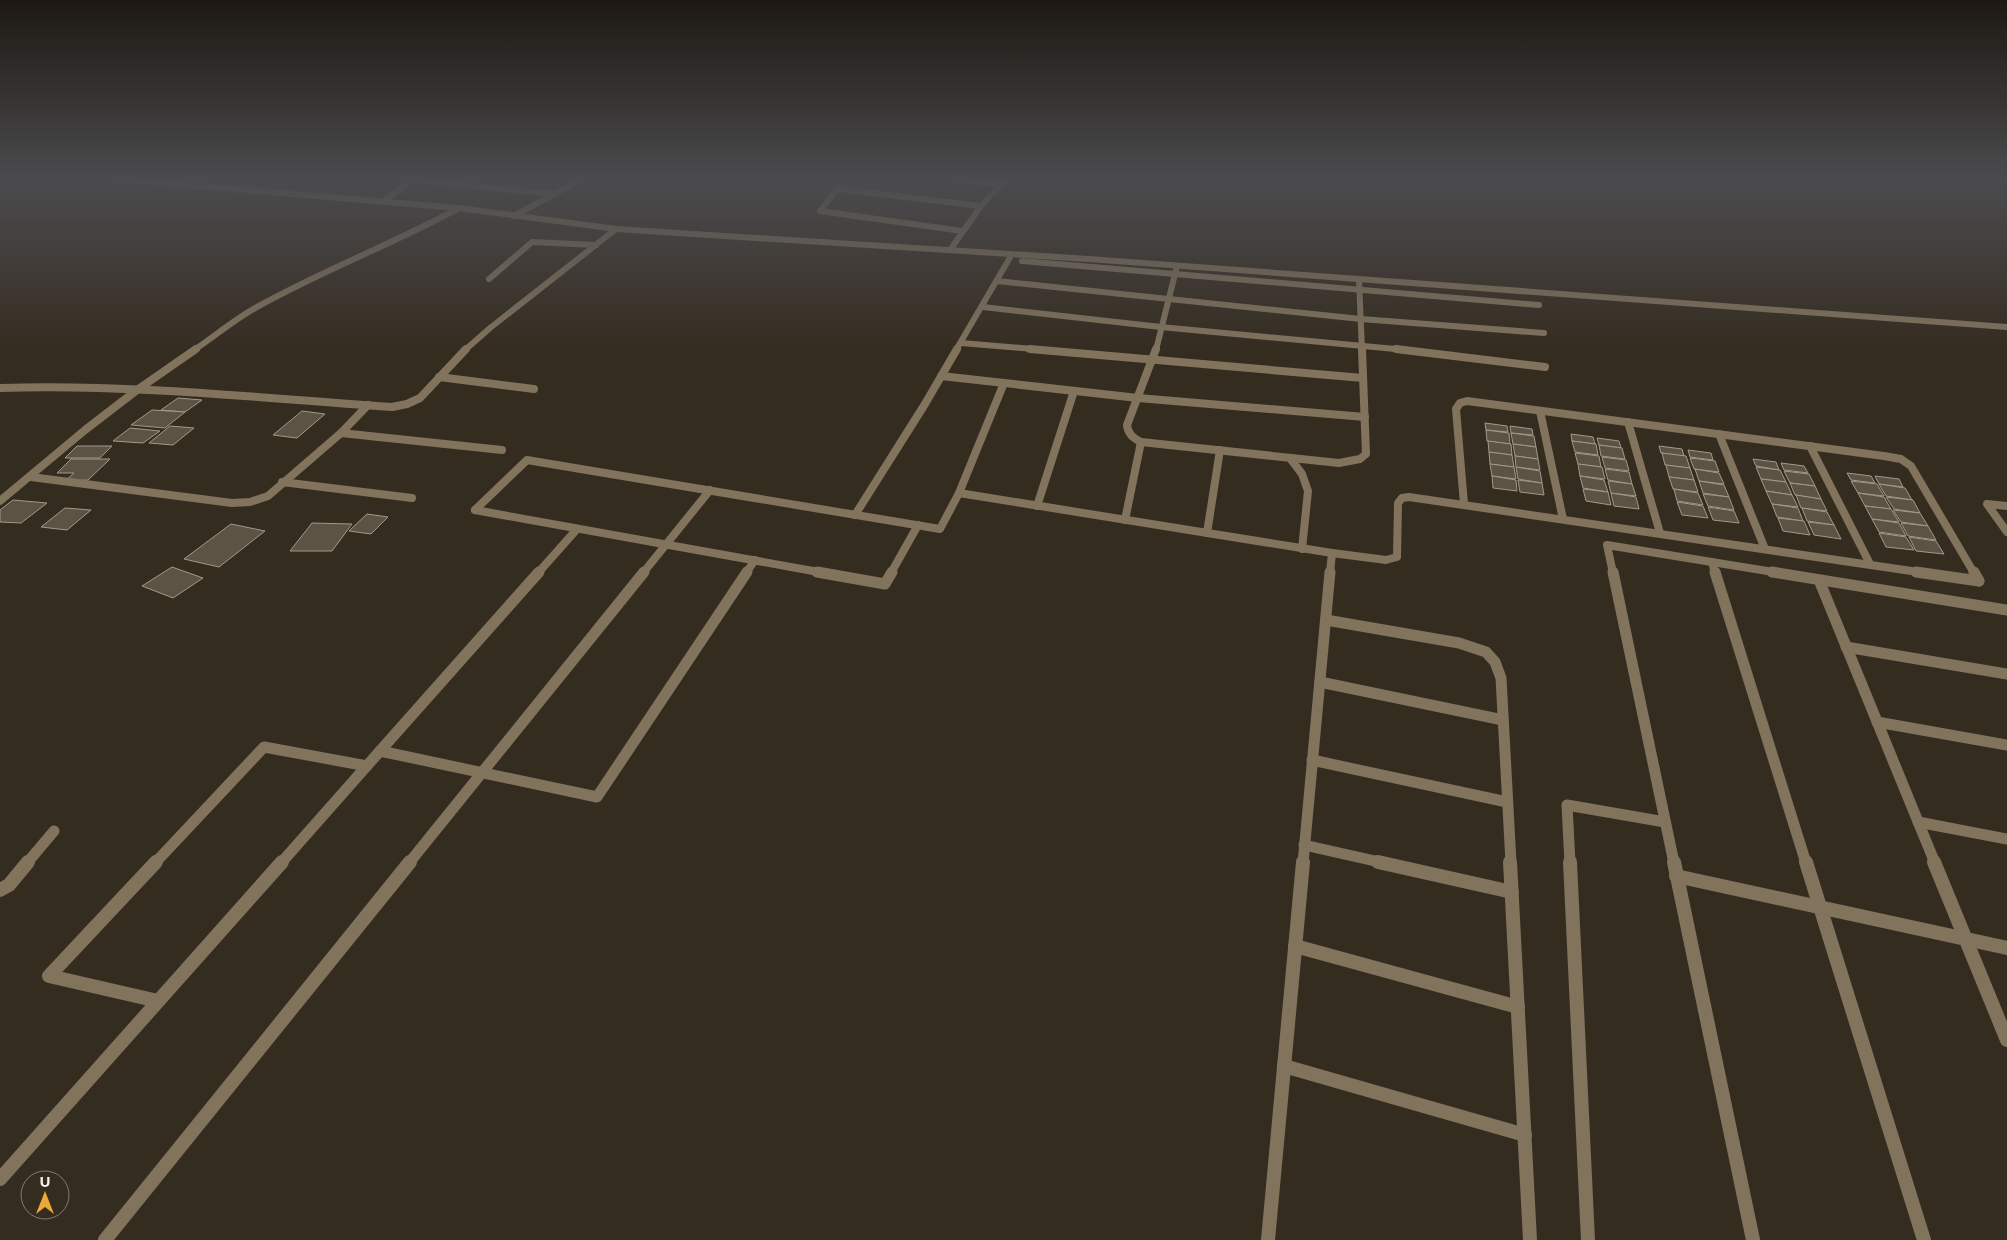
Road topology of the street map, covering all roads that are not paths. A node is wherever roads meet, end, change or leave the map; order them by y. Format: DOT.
graph roads {
  1 [pos="404,237"];
  2 [pos="606,237"];
  3 [pos="741,237"];
  4 [pos="958,237"];
  5 [pos="596,245"];
  6 [pos="950,250"];
  7 [pos="1010,257"];
  8 [pos="1176,266"];
  9 [pos="1174,275"];
  10 [pos="488,279"];
  11 [pos="1359,280"];
  12 [pos="997,281"];
  13 [pos="1360,291"];
  14 [pos="1168,298"];
  15 [pos="1539,306"];
  16 [pos="983,307"];
  17 [pos="1362,319"];
  18 [pos="1161,327"];
  19 [pos="2007,327"];
  20 [pos="1544,333"];
  21 [pos="961,343"];
  22 [pos="1362,345"];
  23 [pos="1153,361"];
  24 [pos="1545,367"];
  25 [pos="942,376"];
  26 [pos="438,377"];
  27 [pos="1363,378"];
  28 [pos="1004,383"];
  29 [pos="0,388"];
  30 [pos="534,389"];
  31 [pos="136,390"];
  32 [pos="1074,391"];
  33 [pos="1138,398"];
  34 [pos="368,405"];
  35 [pos="1540,411"];
  36 [pos="1365,417"];
  37 [pos="1628,422"];
  38 [pos="341,433"];
  39 [pos="1719,434"];
  40 [pos="1141,442"];
  41 [pos="1810,446"];
  42 [pos="502,450"];
  43 [pos="1220,450"];
  44 [pos="1290,458"];
  45 [pos="31,477"];
  46 [pos="282,482"];
  47 [pos="710,490"];
  48 [pos="959,493"];
  49 [pos="412,498"];
  50 [pos="0,501"];
  51 [pos="1464,504"];
  52 [pos="1037,506"];
  53 [pos="2007,506"];
  54 [pos="855,515"];
  55 [pos="1563,519"];
  56 [pos="1125,520"];
  57 [pos="918,525"];
  58 [pos="577,528"];
  59 [pos="2007,532"];
  60 [pos="1207,533"];
  61 [pos="1660,533"];
  62 [pos="666,545"];
  63 [pos="1302,549"];
  64 [pos="1766,549"];
  65 [pos="1332,553"];
  66 [pos="755,560"];
  67 [pos="1712,562"];
  68 [pos="1870,564"];
  69 [pos="1819,580"];
  70 [pos="2007,610"];
  71 [pos="1326,620"];
  72 [pos="1846,647"];
  73 [pos="2007,674"];
  74 [pos="1320,682"];
  75 [pos="1503,720"];
  76 [pos="1877,722"];
  77 [pos="2007,745"];
  78 [pos="380,751"];
  79 [pos="1312,760"];
  80 [pos="367,766"];
  81 [pos="482,772"];
  82 [pos="1508,802"];
  83 [pos="1665,822"];
  84 [pos="1918,822"];
  85 [pos="54,831"];
  86 [pos="2007,839"];
  87 [pos="1304,845"];
  88 [pos="1676,876"];
  89 [pos="0,890"];
  90 [pos="1512,892"];
  91 [pos="1820,908"];
  92 [pos="1966,940"];
  93 [pos="1295,946"];
  94 [pos="2007,948"];
  95 [pos="158,1001"];
  96 [pos="1518,1007"];
  97 [pos="2007,1040"];
  98 [pos="1284,1066"];
  99 [pos="1525,1135"];
  100 [pos="0,1179"];
  101 [pos="105,1240"];
  102 [pos="1268,1240"];
  103 [pos="1530,1240"];
  104 [pos="1588,1240"];
  105 [pos="1753,1240"];
  106 [pos="1924,1240"];
  1 -- 31 [label="street"];
  2 -- 5 [label="street"];
  3 -- 6 [label="street"];
  4 -- 6 [label="street"];
  5 -- 10 [label="street"];
  5 -- 26 [label="street"];
  6 -- 7 [label="street"];
  7 -- 8 [label="street"];
  7 -- 9 [label="street"];
  7 -- 12 [label="street"];
  8 -- 9 [label="street"];
  8 -- 11 [label="street"];
  9 -- 13 [label="street"];
  9 -- 14 [label="street"];
  11 -- 13 [label="street"];
  11 -- 19 [label="street"];
  12 -- 14 [label="street"];
  12 -- 16 [label="street"];
  13 -- 15 [label="street"];
  13 -- 17 [label="street"];
  14 -- 17 [label="street"];
  14 -- 18 [label="street"];
  16 -- 18 [label="street"];
  16 -- 21 [label="street"];
  17 -- 20 [label="street"];
  17 -- 22 [label="street"];
  18 -- 22 [label="street"];
  18 -- 23 [label="street"];
  21 -- 23 [label="street"];
  21 -- 25 [label="street"];
  22 -- 24 [label="street"];
  22 -- 27 [label="street"];
  23 -- 27 [label="street"];
  23 -- 33 [label="street"];
  25 -- 28 [label="street"];
  25 -- 54 [label="street"];
  26 -- 30 [label="street"];
  26 -- 34 [label="street"];
  27 -- 36 [label="street"];
  28 -- 32 [label="street"];
  28 -- 48 [label="street"];
  29 -- 31 [label="street"];
  31 -- 34 [label="street"];
  31 -- 45 [label="street"];
  32 -- 33 [label="street"];
  32 -- 52 [label="street"];
  33 -- 36 [label="street"];
  33 -- 40 [label="street"];
  34 -- 38 [label="street"];
  35 -- 37 [label="street"];
  35 -- 51 [label="street"];
  35 -- 55 [label="street"];
  36 -- 44 [label="street"];
  37 -- 39 [label="street"];
  37 -- 61 [label="street"];
  38 -- 42 [label="street"];
  38 -- 46 [label="street"];
  39 -- 41 [label="street"];
  39 -- 64 [label="street"];
  40 -- 43 [label="street"];
  40 -- 56 [label="street"];
  41 -- 68 [label="street"];
  41 -- 68 [label="street"];
  43 -- 44 [label="street"];
  43 -- 60 [label="street"];
  44 -- 63 [label="street"];
  45 -- 46 [label="street"];
  45 -- 50 [label="street"];
  46 -- 49 [label="street"];
  47 -- 54 [label="street"];
  47 -- 58 [label="street"];
  47 -- 62 [label="street"];
  48 -- 52 [label="street"];
  48 -- 57 [label="street"];
  51 -- 55 [label="street"];
  51 -- 65 [label="street"];
  52 -- 56 [label="street"];
  53 -- 59 [label="street"];
  54 -- 57 [label="street"];
  55 -- 61 [label="street"];
  56 -- 60 [label="street"];
  57 -- 66 [label="street"];
  58 -- 62 [label="street"];
  58 -- 78 [label="street"];
  60 -- 63 [label="street"];
  61 -- 64 [label="street"];
  62 -- 66 [label="street"];
  62 -- 81 [label="street"];
  63 -- 65 [label="street"];
  64 -- 68 [label="street"];
  65 -- 71 [label="street"];
  66 -- 81 [label="street"];
  67 -- 69 [label="street"];
  67 -- 83 [label="street"];
  67 -- 91 [label="street"];
  69 -- 70 [label="street"];
  69 -- 72 [label="street"];
  71 -- 74 [label="street"];
  71 -- 75 [label="street"];
  72 -- 73 [label="street"];
  72 -- 76 [label="street"];
  74 -- 75 [label="street"];
  74 -- 79 [label="street"];
  75 -- 82 [label="street"];
  76 -- 77 [label="street"];
  76 -- 84 [label="street"];
  78 -- 80 [label="street"];
  78 -- 81 [label="street"];
  79 -- 82 [label="street"];
  79 -- 87 [label="street"];
  80 -- 95 [label="street"];
  80 -- 95 [label="street"];
  81 -- 101 [label="street"];
  82 -- 90 [label="street"];
  83 -- 88 [label="street"];
  83 -- 104 [label="street"];
  84 -- 86 [label="street"];
  84 -- 92 [label="street"];
  85 -- 89 [label="street"];
  87 -- 90 [label="street"];
  87 -- 93 [label="street"];
  88 -- 91 [label="street"];
  88 -- 105 [label="street"];
  90 -- 96 [label="street"];
  91 -- 92 [label="street"];
  91 -- 106 [label="street"];
  92 -- 94 [label="street"];
  92 -- 97 [label="street"];
  93 -- 96 [label="street"];
  93 -- 98 [label="street"];
  95 -- 100 [label="street"];
  96 -- 99 [label="street"];
  98 -- 99 [label="street"];
  98 -- 102 [label="street"];
  99 -- 103 [label="street"];
}
